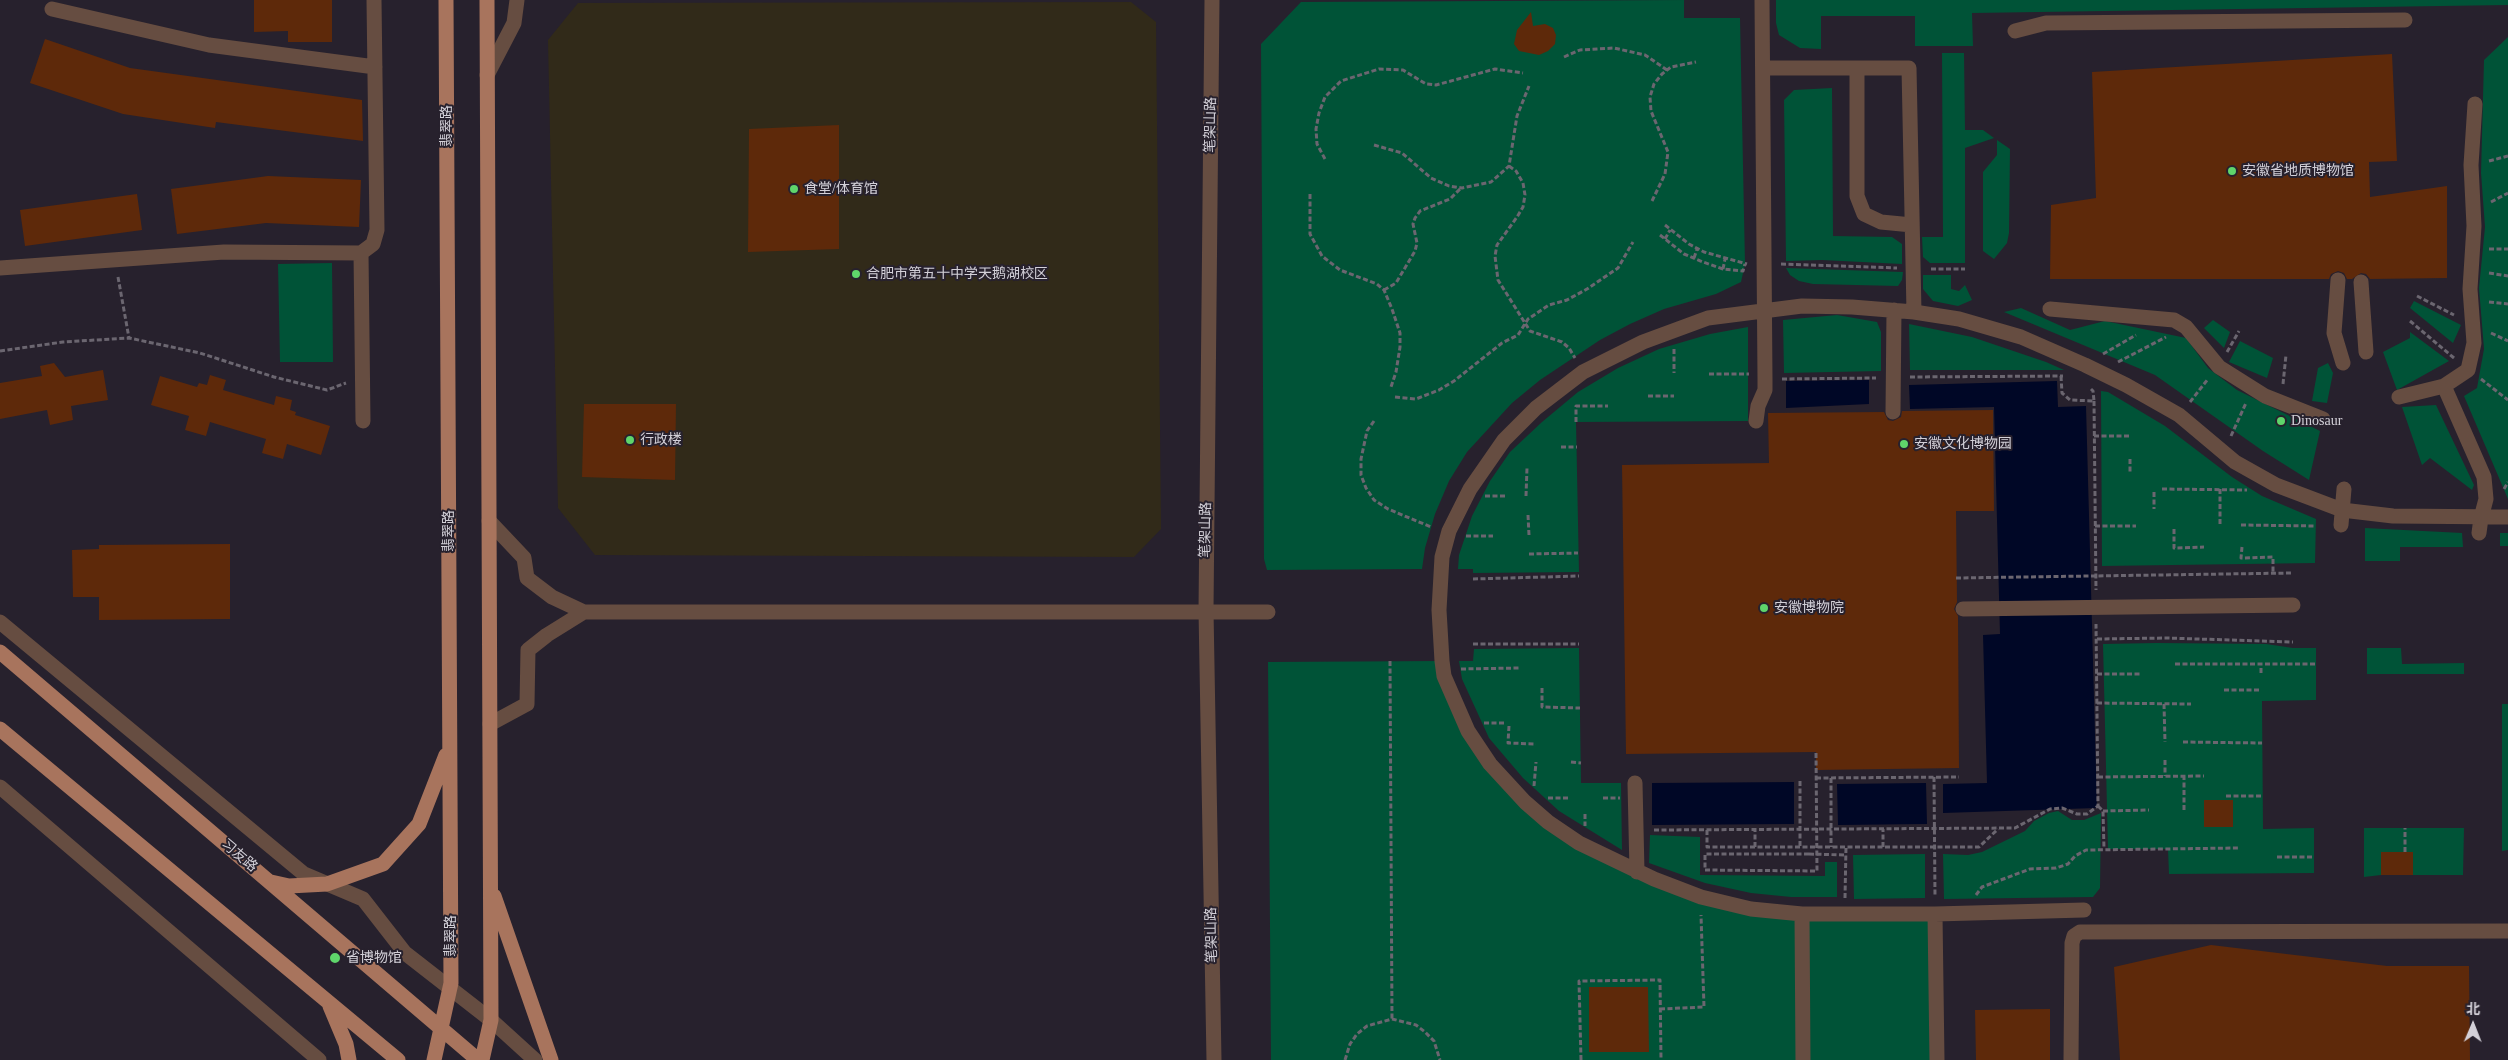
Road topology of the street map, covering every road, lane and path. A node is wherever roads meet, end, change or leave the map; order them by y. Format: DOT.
graph roads {
  1 [pos="374,0"];
  2 [pos="446,0"];
  3 [pos="487,0"];
  4 [pos="516,0"];
  5 [pos="1212,0"];
  6 [pos="1762,0"];
  7 [pos="52,9"];
  8 [pos="2405,20"];
  9 [pos="2014,31"];
  10 [pos="1564,57"];
  11 [pos="1696,62"];
  12 [pos="375,67"];
  13 [pos="1763,68"];
  14 [pos="1857,68"];
  15 [pos="1667,70"];
  16 [pos="1523,73"];
  17 [pos="487,75"];
  18 [pos="1529,86"];
  19 [pos="2474,104"];
  20 [pos="1374,145"];
  21 [pos="1325,159"];
  22 [pos="1509,166"];
  23 [pos="1462,188"];
  24 [pos="1310,194"];
  25 [pos="1652,201"];
  26 [pos="1665,225"];
  27 [pos="1912,225"];
  28 [pos="1670,230"];
  29 [pos="1660,236"];
  30 [pos="1665,239"];
  31 [pos="1633,242"];
  32 [pos="1697,248"];
  33 [pos="361,254"];
  34 [pos="1694,258"];
  35 [pos="115,259"];
  36 [pos="1725,259"];
  37 [pos="1745,264"];
  38 [pos="1766,264"];
  39 [pos="0,268"];
  40 [pos="1723,269"];
  41 [pos="1913,269"];
  42 [pos="1965,269"];
  43 [pos="2338,280"];
  44 [pos="2361,282"];
  45 [pos="1384,290"];
  46 [pos="2417,296"];
  47 [pos="1766,309"];
  48 [pos="2050,309"];
  49 [pos="1894,310"];
  50 [pos="1914,312"];
  51 [pos="2410,321"];
  52 [pos="2473,324"];
  53 [pos="1525,325"];
  54 [pos="2186,327"];
  55 [pos="1670,332"];
  56 [pos="2137,334"];
  57 [pos="129,338"];
  58 [pos="0,351"];
  59 [pos="2366,352"];
  60 [pos="2286,355"];
  61 [pos="2342,363"];
  62 [pos="2085,365"];
  63 [pos="2219,366"];
  64 [pos="2468,370"];
  65 [pos="1583,372"];
  66 [pos="2100,372"];
  67 [pos="1674,373"];
  68 [pos="1709,374"];
  69 [pos="2061,376"];
  70 [pos="363,377"];
  71 [pos="1893,377"];
  72 [pos="1765,379"];
  73 [pos="2086,386"];
  74 [pos="2444,386"];
  75 [pos="1390,387"];
  76 [pos="2253,388"];
  77 [pos="1648,396"];
  78 [pos="1674,396"];
  79 [pos="1395,397"];
  80 [pos="2399,397"];
  81 [pos="2508,400"];
  82 [pos="2094,401"];
  83 [pos="2281,402"];
  84 [pos="1608,406"];
  85 [pos="1893,412"];
  86 [pos="2179,416"];
  87 [pos="2323,419"];
  88 [pos="1756,420"];
  89 [pos="363,421"];
  90 [pos="1374,421"];
  91 [pos="1576,422"];
  92 [pos="2094,436"];
  93 [pos="2129,436"];
  94 [pos="1577,447"];
  95 [pos="1561,448"];
  96 [pos="2223,452"];
  97 [pos="2130,459"];
  98 [pos="1527,468"];
  99 [pos="2130,472"];
  100 [pos="2276,485"];
  101 [pos="2162,489"];
  102 [pos="2220,489"];
  103 [pos="2344,489"];
  104 [pos="2154,492"];
  105 [pos="1526,496"];
  106 [pos="2154,510"];
  107 [pos="1528,515"];
  108 [pos="2342,518"];
  109 [pos="2508,518"];
  110 [pos="489,521"];
  111 [pos="2095,526"];
  112 [pos="2136,526"];
  113 [pos="2220,526"];
  114 [pos="2241,526"];
  115 [pos="2316,526"];
  116 [pos="2480,526"];
  117 [pos="2174,529"];
  118 [pos="1449,531"];
  119 [pos="1529,535"];
  120 [pos="1493,536"];
  121 [pos="2242,546"];
  122 [pos="2204,547"];
  123 [pos="1578,553"];
  124 [pos="1529,554"];
  125 [pos="2273,573"];
  126 [pos="2292,573"];
  127 [pos="1578,576"];
  128 [pos="2094,576"];
  129 [pos="1956,578"];
  130 [pos="1473,579"];
  131 [pos="2096,594"];
  132 [pos="2293,605"];
  133 [pos="1963,608"];
  134 [pos="1206,610"];
  135 [pos="584,612"];
  136 [pos="1268,612"];
  137 [pos="2096,621"];
  138 [pos="0,622"];
  139 [pos="2097,639"];
  140 [pos="2293,642"];
  141 [pos="1474,644"];
  142 [pos="1579,644"];
  143 [pos="0,652"];
  144 [pos="1390,661"];
  145 [pos="2175,664"];
  146 [pos="2261,664"];
  147 [pos="2316,664"];
  148 [pos="1520,668"];
  149 [pos="2261,673"];
  150 [pos="2097,674"];
  151 [pos="2140,674"];
  152 [pos="1444,676"];
  153 [pos="1542,688"];
  154 [pos="2224,690"];
  155 [pos="2261,690"];
  156 [pos="2097,703"];
  157 [pos="2164,704"];
  158 [pos="2192,704"];
  159 [pos="1580,708"];
  160 [pos="490,724"];
  161 [pos="1509,726"];
  162 [pos="0,729"];
  163 [pos="2165,742"];
  164 [pos="2183,742"];
  165 [pos="2262,743"];
  166 [pos="1536,744"];
  167 [pos="450,746"];
  168 [pos="1816,752"];
  169 [pos="2166,760"];
  170 [pos="1571,762"];
  171 [pos="1581,763"];
  172 [pos="2166,776"];
  173 [pos="2184,776"];
  174 [pos="2204,776"];
  175 [pos="1934,777"];
  176 [pos="1960,777"];
  177 [pos="2098,777"];
  178 [pos="1816,778"];
  179 [pos="1830,778"];
  180 [pos="1800,782"];
  181 [pos="1635,783"];
  182 [pos="0,787"];
  183 [pos="2226,796"];
  184 [pos="2263,796"];
  185 [pos="2098,806"];
  186 [pos="2149,810"];
  187 [pos="2184,810"];
  188 [pos="2103,811"];
  189 [pos="2405,828"];
  190 [pos="1801,829"];
  191 [pos="1831,829"];
  192 [pos="1883,829"];
  193 [pos="1934,829"];
  194 [pos="1999,829"];
  195 [pos="1636,830"];
  196 [pos="1707,830"];
  197 [pos="1754,830"];
  198 [pos="1754,847"];
  199 [pos="1800,847"];
  200 [pos="1831,847"];
  201 [pos="1846,847"];
  202 [pos="1883,847"];
  203 [pos="1934,847"];
  204 [pos="2239,848"];
  205 [pos="2104,849"];
  206 [pos="2405,852"];
  207 [pos="1845,855"];
  208 [pos="2277,857"];
  209 [pos="2314,857"];
  210 [pos="1637,872"];
  211 [pos="270,882"];
  212 [pos="327,884"];
  213 [pos="490,884"];
  214 [pos="1701,896"];
  215 [pos="2084,910"];
  216 [pos="1973,913"];
  217 [pos="1802,914"];
  218 [pos="1846,914"];
  219 [pos="1935,914"];
  220 [pos="2508,931"];
  221 [pos="450,989"];
  222 [pos="328,1002"];
  223 [pos="1660,1009"];
  224 [pos="1392,1019"];
  225 [pos="491,1020"];
  226 [pos="441,1028"];
  227 [pos="319,1060"];
  228 [pos="349,1060"];
  229 [pos="398,1060"];
  230 [pos="434,1060"];
  231 [pos="478,1060"];
  232 [pos="482,1060"];
  233 [pos="535,1060"];
  234 [pos="551,1060"];
  235 [pos="1214,1060"];
  236 [pos="1345,1060"];
  237 [pos="1440,1060"];
  238 [pos="1581,1060"];
  239 [pos="1661,1060"];
  240 [pos="1804,1060"];
  241 [pos="1937,1060"];
  242 [pos="2072,1060"];
  1 -- 12 [label="street"];
  2 -- 167 [label="main road, 翡翠路"];
  3 -- 17 [label="main road"];
  4 -- 17 [label="street"];
  5 -- 134 [label="street, 笔架山路"];
  6 -- 13 [label="street"];
  7 -- 12 [label="street"];
  8 -- 9 [label="street"];
  10 -- 15 [label="path"];
  11 -- 15 [label="path"];
  12 -- 33 [label="street"];
  13 -- 14 [label="street"];
  13 -- 38 [label="street"];
  14 -- 27 [label="street"];
  14 -- 27 [label="street"];
  15 -- 25 [label="path"];
  16 -- 21 [label="path"];
  17 -- 110 [label="main road"];
  18 -- 22 [label="path"];
  19 -- 52 [label="street"];
  20 -- 23 [label="path"];
  22 -- 23 [label="path"];
  22 -- 53 [label="path"];
  23 -- 45 [label="path"];
  24 -- 45 [label="path"];
  26 -- 28 [label="path"];
  27 -- 41 [label="street"];
  28 -- 30 [label="path"];
  28 -- 32 [label="path"];
  29 -- 30 [label="path"];
  30 -- 34 [label="path"];
  31 -- 53 [label="path"];
  32 -- 34 [label="path"];
  32 -- 36 [label="path"];
  33 -- 35 [label="street"];
  33 -- 70 [label="street"];
  34 -- 40 [label="path"];
  35 -- 39 [label="street"];
  35 -- 57 [label="path"];
  36 -- 37 [label="path"];
  36 -- 40 [label="path"];
  37 -- 38 [label="path"];
  37 -- 40 [label="path"];
  38 -- 41 [label="path"];
  38 -- 47 [label="street"];
  41 -- 42 [label="path"];
  41 -- 50 [label="street"];
  43 -- 61 [label="street"];
  44 -- 59 [label="street"];
  45 -- 75 [label="path"];
  46 -- 52 [label="path"];
  47 -- 49 [label="street"];
  47 -- 55 [label="street"];
  47 -- 72 [label="street"];
  48 -- 54 [label="street"];
  49 -- 50 [label="street"];
  49 -- 71 [label="street"];
  50 -- 62 [label="street"];
  51 -- 64 [label="path"];
  52 -- 64 [label="street"];
  53 -- 65 [label="path"];
  53 -- 79 [label="path"];
  54 -- 63 [label="street"];
  54 -- 66 [label="path"];
  55 -- 65 [label="street"];
  55 -- 67 [label="path"];
  56 -- 62 [label="path"];
  57 -- 58 [label="path"];
  57 -- 70 [label="path"];
  60 -- 83 [label="path"];
  62 -- 66 [label="street"];
  62 -- 69 [label="path"];
  63 -- 76 [label="street"];
  63 -- 86 [label="path"];
  64 -- 74 [label="street"];
  64 -- 81 [label="path"];
  65 -- 118 [label="street"];
  66 -- 86 [label="street"];
  68 -- 72 [label="path"];
  69 -- 71 [label="path"];
  69 -- 82 [label="path"];
  70 -- 89 [label="street"];
  71 -- 72 [label="path"];
  71 -- 85 [label="street"];
  72 -- 88 [label="street"];
  73 -- 82 [label="path"];
  74 -- 80 [label="street"];
  74 -- 116 [label="street"];
  76 -- 83 [label="street"];
  76 -- 96 [label="path"];
  77 -- 78 [label="path"];
  82 -- 92 [label="path"];
  83 -- 87 [label="street"];
  84 -- 91 [label="path"];
  86 -- 96 [label="street"];
  90 -- 118 [label="path"];
  92 -- 93 [label="path"];
  92 -- 111 [label="path"];
  94 -- 95 [label="path"];
  96 -- 100 [label="street"];
  97 -- 99 [label="path"];
  98 -- 105 [label="path"];
  100 -- 102 [label="path"];
  100 -- 108 [label="street"];
  101 -- 102 [label="path"];
  102 -- 113 [label="path"];
  103 -- 108 [label="street"];
  104 -- 106 [label="path"];
  107 -- 119 [label="path"];
  108 -- 116 [label="street"];
  109 -- 116 [label="street"];
  110 -- 135 [label="street"];
  110 -- 160 [label="main road"];
  111 -- 112 [label="path"];
  111 -- 128 [label="path"];
  114 -- 115 [label="path"];
  117 -- 122 [label="path"];
  118 -- 120 [label="path"];
  118 -- 152 [label="street"];
  121 -- 125 [label="path"];
  123 -- 124 [label="path"];
  125 -- 126 [label="path"];
  125 -- 128 [label="path"];
  127 -- 130 [label="path"];
  128 -- 129 [label="path"];
  128 -- 131 [label="path"];
  132 -- 133 [label="street, bridge"];
  134 -- 135 [label="street"];
  134 -- 136 [label="street"];
  134 -- 235 [label="street, 笔架山路"];
  135 -- 160 [label="street"];
  137 -- 139 [label="path"];
  138 -- 212 [label="street"];
  139 -- 140 [label="path"];
  139 -- 150 [label="path"];
  141 -- 142 [label="path"];
  143 -- 211 [label="main road, 习友路"];
  144 -- 224 [label="path"];
  145 -- 146 [label="path"];
  146 -- 147 [label="path"];
  146 -- 149 [label="path"];
  148 -- 152 [label="path"];
  150 -- 151 [label="path"];
  150 -- 156 [label="path"];
  152 -- 210 [label="street"];
  153 -- 159 [label="path"];
  154 -- 155 [label="path"];
  156 -- 157 [label="path"];
  156 -- 177 [label="path"];
  157 -- 158 [label="path"];
  157 -- 163 [label="path"];
  160 -- 213 [label="main road"];
  161 -- 166 [label="path"];
  162 -- 222 [label="main road"];
  164 -- 165 [label="path"];
  167 -- 212 [label="main road"];
  167 -- 221 [label="main road, 翡翠路"];
  168 -- 178 [label="path, bridge"];
  169 -- 172 [label="path"];
  170 -- 171 [label="path"];
  172 -- 173 [label="path"];
  172 -- 177 [label="path"];
  173 -- 174 [label="path"];
  173 -- 187 [label="path"];
  175 -- 176 [label="path"];
  175 -- 179 [label="path"];
  175 -- 193 [label="path"];
  177 -- 185 [label="path"];
  178 -- 179 [label="path"];
  178 -- 207 [label="path, bridge"];
  179 -- 191 [label="path"];
  180 -- 190 [label="path"];
  181 -- 195 [label="street"];
  182 -- 227 [label="street"];
  183 -- 184 [label="path"];
  185 -- 188 [label="path"];
  185 -- 194 [label="path"];
  186 -- 188 [label="path"];
  188 -- 205 [label="path"];
  189 -- 206 [label="path"];
  190 -- 191 [label="path"];
  190 -- 197 [label="path"];
  190 -- 199 [label="path"];
  191 -- 192 [label="path"];
  191 -- 200 [label="path"];
  192 -- 193 [label="path"];
  192 -- 202 [label="path"];
  193 -- 194 [label="path"];
  193 -- 203 [label="path"];
  194 -- 203 [label="path"];
  195 -- 196 [label="path"];
  195 -- 210 [label="street"];
  196 -- 197 [label="path"];
  196 -- 198 [label="path"];
  197 -- 198 [label="path"];
  198 -- 199 [label="path"];
  199 -- 200 [label="path"];
  200 -- 201 [label="path"];
  201 -- 202 [label="path"];
  201 -- 207 [label="path"];
  202 -- 203 [label="path"];
  203 -- 219 [label="path"];
  204 -- 205 [label="path"];
  205 -- 216 [label="path"];
  207 -- 218 [label="path"];
  208 -- 209 [label="path"];
  210 -- 214 [label="street"];
  211 -- 212 [label="main road"];
  211 -- 226 [label="main road, 习友路"];
  212 -- 221 [label="street"];
  213 -- 225 [label="main road"];
  213 -- 234 [label="main road"];
  214 -- 217 [label="street"];
  214 -- 223 [label="path"];
  215 -- 216 [label="street"];
  216 -- 219 [label="street"];
  217 -- 218 [label="street"];
  217 -- 240 [label="street"];
  218 -- 219 [label="street"];
  219 -- 241 [label="street"];
  220 -- 242 [label="street"];
  221 -- 225 [label="street"];
  221 -- 226 [label="main road, 翡翠路"];
  222 -- 228 [label="main road"];
  222 -- 229 [label="main road"];
  223 -- 238 [label="path"];
  223 -- 239 [label="path"];
  224 -- 236 [label="path"];
  224 -- 237 [label="path"];
  225 -- 232 [label="main road"];
  225 -- 233 [label="street"];
  226 -- 230 [label="main road, 翡翠路"];
  226 -- 231 [label="main road, 习友路"];
}
